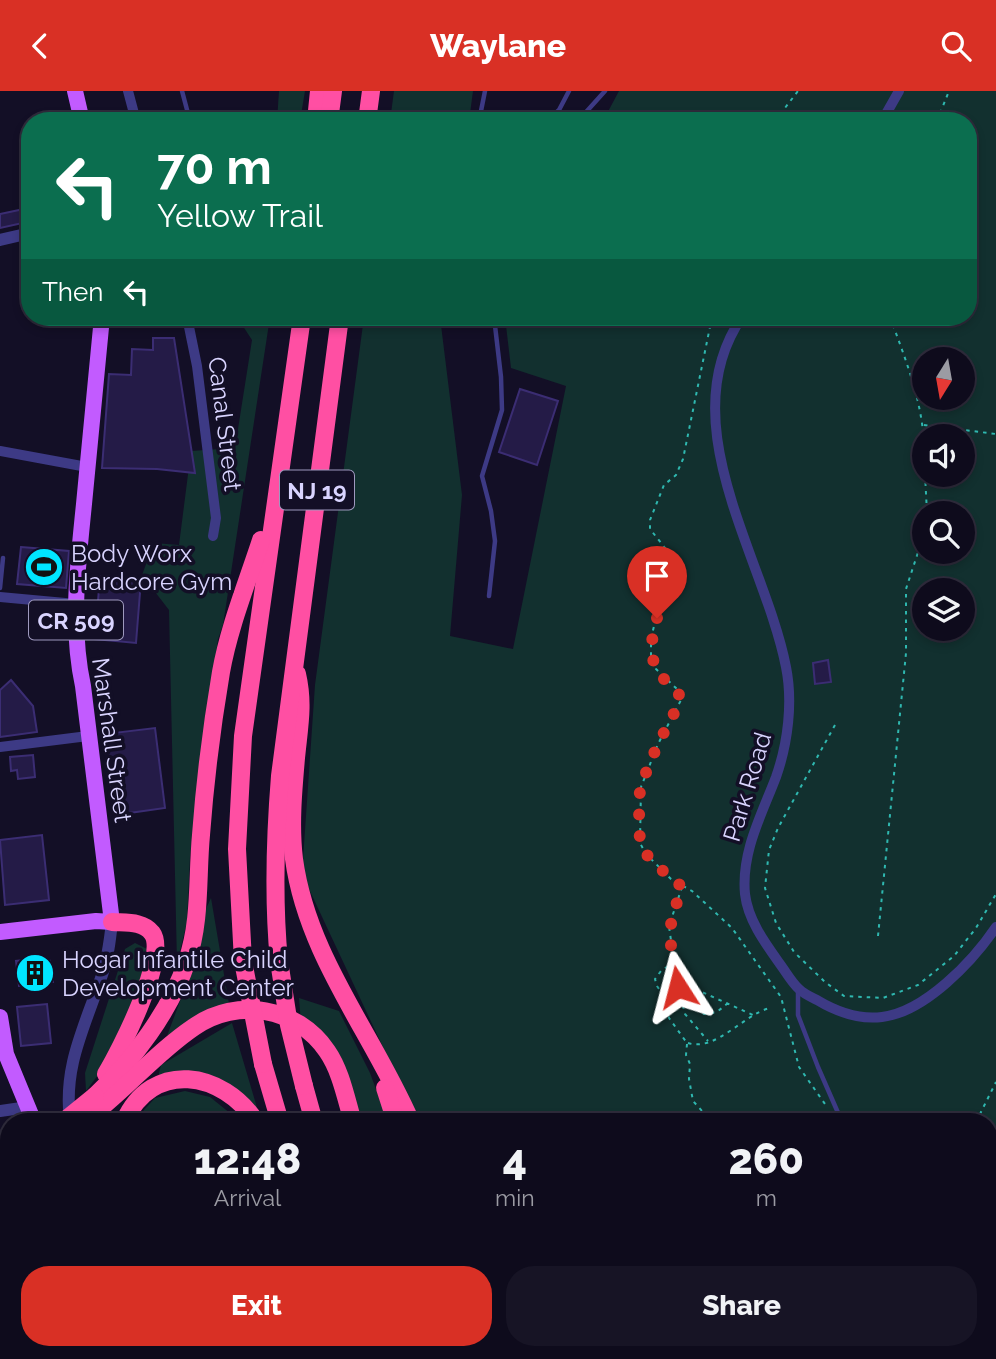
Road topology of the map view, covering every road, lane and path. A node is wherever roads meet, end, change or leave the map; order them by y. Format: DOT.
graph roads {
  1 [pos="75,91"];
  2 [pos="128,91"];
  3 [pos="182,91"];
  4 [pos="319,91"];
  5 [pos="333,91"];
  6 [pos="371,91"];
  7 [pos="485,91"];
  8 [pos="569,91"];
  9 [pos="605,91"];
  10 [pos="798,91"];
  11 [pos="899,91"];
  12 [pos="949,91"];
  13 [pos="80,112"];
  14 [pos="134,112"];
  15 [pos="188,112"];
  16 [pos="317,112"];
  17 [pos="330,112"];
  18 [pos="368,112"];
  19 [pos="481,112"];
  20 [pos="557,112"];
  21 [pos="587,112"];
  22 [pos="782,112"];
  23 [pos="887,112"];
  24 [pos="941,112"];
  25 [pos="21,235"];
  26 [pos="0,240"];
  27 [pos="101,326"];
  28 [pos="189,326"];
  29 [pos="301,326"];
  30 [pos="339,326"];
  31 [pos="495,326"];
  32 [pos="710,326"];
  33 [pos="738,326"];
  34 [pos="893,326"];
  35 [pos="923,424"];
  36 [pos="975,431"];
  37 [pos="996,434"];
  38 [pos="0,451"];
  39 [pos="87,467"];
  40 [pos="276,494"];
  41 [pos="213,536"];
  42 [pos="3,558"];
  43 [pos="914,564"];
  44 [pos="0,587"];
  45 [pos="489,596"];
  46 [pos="0,597"];
  47 [pos="76,604"];
  48 [pos="294,663"];
  49 [pos="835,725"];
  50 [pos="88,736"];
  51 [pos="0,747"];
  52 [pos="683,887"];
  53 [pos="996,894"];
  54 [pos="112,922"];
  55 [pos="996,927"];
  56 [pos="0,932"];
  57 [pos="878,936"];
  58 [pos="674,963"];
  59 [pos="678,976"];
  60 [pos="684,984"];
  61 [pos="798,989"];
  62 [pos="728,1003"];
  63 [pos="350,1004"];
  64 [pos="770,1008"];
  65 [pos="752,1015"];
  66 [pos="0,1017"];
  67 [pos="709,1042"];
  68 [pos="687,1043"];
  69 [pos="996,1082"];
  70 [pos="96,1099"];
  71 [pos="0,1111"];
  72 [pos="830,1111"];
  73 [pos="21,1113"];
  74 [pos="31,1113"];
  75 [pos="70,1113"];
  76 [pos="80,1113"];
  77 [pos="129,1113"];
  78 [pos="249,1113"];
  79 [pos="277,1113"];
  80 [pos="312,1113"];
  81 [pos="350,1113"];
  82 [pos="393,1113"];
  83 [pos="407,1113"];
  84 [pos="704,1113"];
  85 [pos="838,1113"];
  86 [pos="980,1113"];
  1 -- 13 [label="main road"];
  2 -- 14 [label="street"];
  3 -- 15 [label="lane"];
  4 -- 16 [label="highway"];
  5 -- 17 [label="highway"];
  6 -- 18 [label="highway"];
  7 -- 19 [label="lane"];
  8 -- 20 [label="lane"];
  9 -- 21 [label="lane"];
  10 -- 22 [label="path"];
  11 -- 23 [label="street"];
  12 -- 24 [label="path"];
  25 -- 26 [label="street"];
  27 -- 39 [label="main road, Marshall Street / CR 509"];
  28 -- 41 [label="street, Canal Street"];
  29 -- 40 [label="highway, NJ 19"];
  30 -- 48 [label="highway, NJ 19"];
  31 -- 45 [label="lane"];
  32 -- 52 [label="path"];
  33 -- 61 [label="street, Park Road"];
  34 -- 35 [label="path"];
  36 -- 37 [label="path"];
  38 -- 39 [label="street"];
  39 -- 47 [label="main road, Marshall Street / CR 509"];
  40 -- 70 [label="highway"];
  40 -- 79 [label="highway, NJ 19, bridge"];
  42 -- 44 [label="lane"];
  43 -- 57 [label="path"];
  46 -- 47 [label="street"];
  47 -- 50 [label="main road, Marshall Street / CR 509"];
  48 -- 63 [label="highway"];
  48 -- 80 [label="highway, NJ 19, bridge"];
  49 -- 53 [label="path"];
  50 -- 51 [label="street"];
  50 -- 54 [label="main road, Marshall Street / CR 509"];
  52 -- 58 [label="path"];
  52 -- 72 [label="path"];
  54 -- 56 [label="main road"];
  54 -- 70 [label="highway"];
  54 -- 75 [label="street, Marshall Street"];
  55 -- 61 [label="street, Park Road"];
  58 -- 59 [label="path"];
  58 -- 68 [label="path"];
  59 -- 60 [label="path"];
  59 -- 67 [label="path"];
  60 -- 62 [label="path"];
  60 -- 62 [label="path"];
  61 -- 85 [label="lane"];
  62 -- 65 [label="path"];
  63 -- 82 [label="highway"];
  63 -- 83 [label="highway"];
  64 -- 65 [label="path"];
  65 -- 67 [label="path"];
  66 -- 74 [label="main road"];
  67 -- 68 [label="path"];
  68 -- 84 [label="path"];
  69 -- 86 [label="path"];
  70 -- 76 [label="highway, bridge"];
  70 -- 81 [label="highway"];
  71 -- 73 [label="street"];
  77 -- 78 [label="highway"];
}
